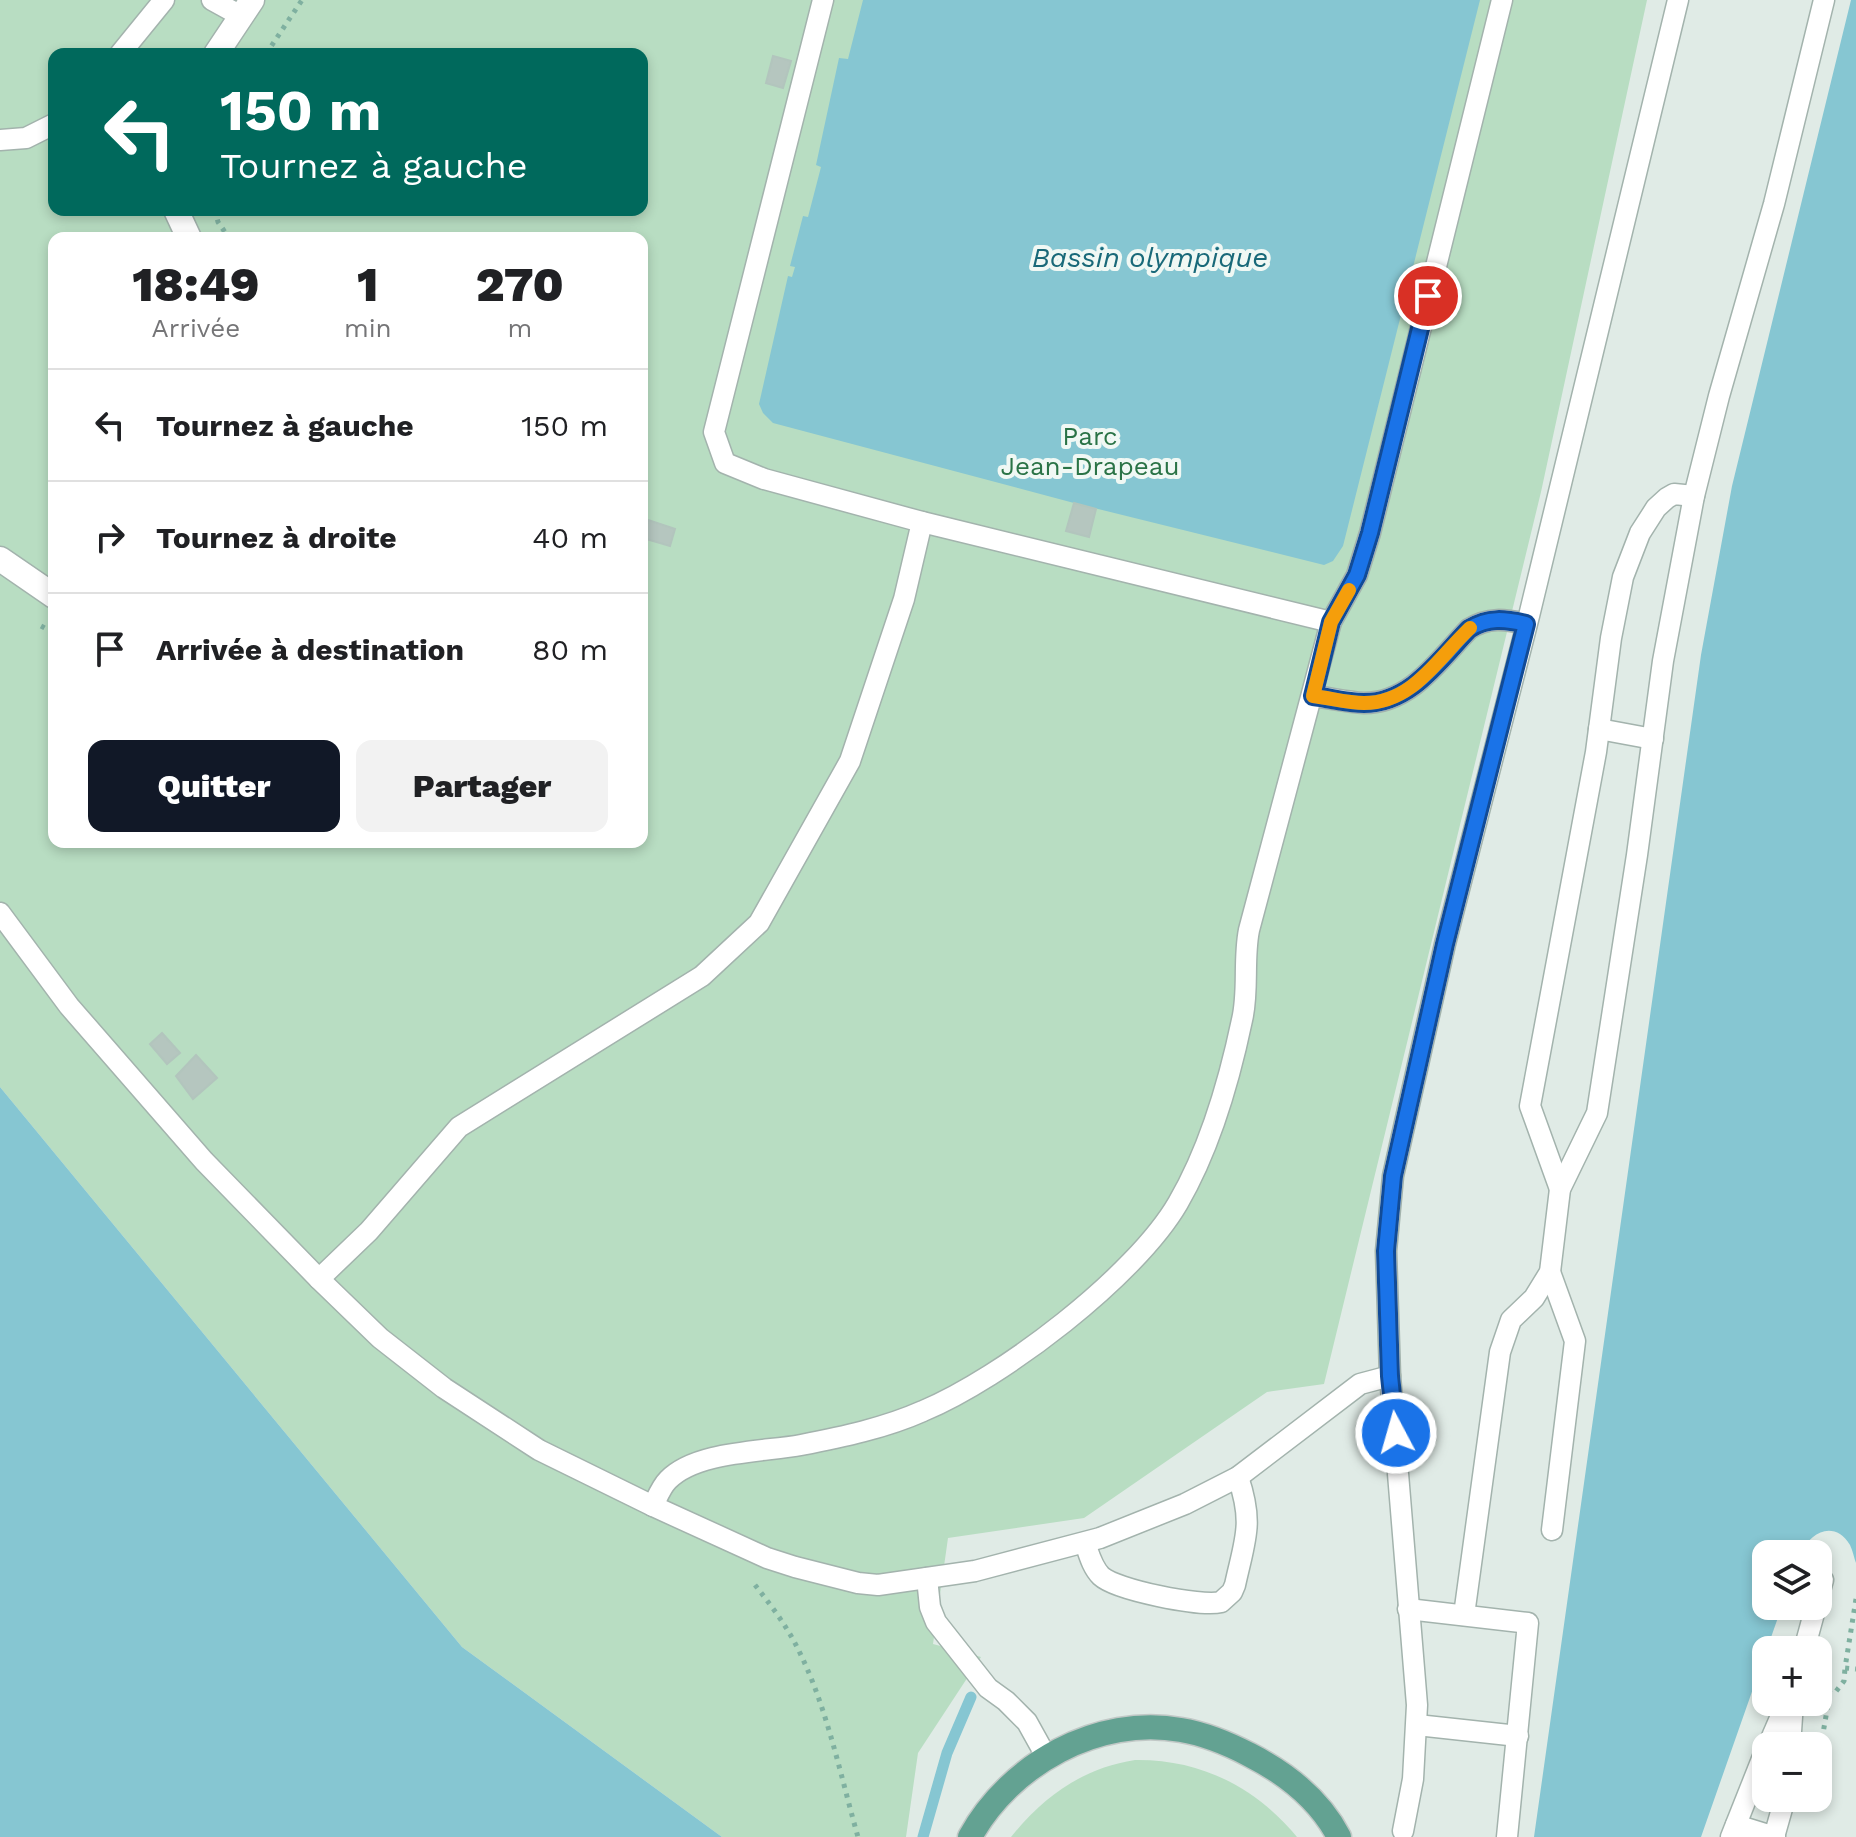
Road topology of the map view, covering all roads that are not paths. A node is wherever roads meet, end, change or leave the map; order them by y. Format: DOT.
graph roads {
  1 [pos="164,0"];
  2 [pos="212,0"];
  3 [pos="823,0"];
  4 [pos="1502,0"];
  5 [pos="1678,0"];
  6 [pos="1824,0"];
  7 [pos="246,8"];
  8 [pos="125,48"];
  9 [pos="220,48"];
  10 [pos="48,127"];
  11 [pos="0,140"];
  12 [pos="1694,496"];
  13 [pos="922,522"];
  14 [pos="0,559"];
  15 [pos="48,592"];
  16 [pos="1331,622"];
  17 [pos="1526,624"];
  18 [pos="1313,696"];
  19 [pos="1599,729"];
  20 [pos="1653,739"];
  21 [pos="0,913"];
  22 [pos="1560,1189"];
  23 [pos="1550,1272"];
  24 [pos="319,1279"];
  25 [pos="1390,1376"];
  26 [pos="1238,1477"];
  27 [pos="653,1506"];
  28 [pos="1552,1530"];
  29 [pos="1085,1543"];
  30 [pos="927,1578"];
  31 [pos="1408,1609"];
  32 [pos="1464,1615"];
  33 [pos="1417,1725"];
  34 [pos="1518,1736"];
  35 [pos="1047,1758"];
  36 [pos="1752,1786"];
  37 [pos="1781,1812"];
  38 [pos="1403,1831"];
  39 [pos="1734,1831"];
  40 [pos="970,1837"];
  41 [pos="1339,1837"];
  42 [pos="1507,1837"];
  43 [pos="1775,1837"];
  1 -- 8 [label="lane"];
  2 -- 7 [label="lane"];
  3 -- 13 [label="lane"];
  4 -- 16 [label="lane"];
  5 -- 17 [label="lane"];
  6 -- 12 [label="lane"];
  7 -- 9 [label="street"];
  10 -- 11 [label="lane"];
  12 -- 19 [label="lane"];
  12 -- 20 [label="lane"];
  13 -- 16 [label="lane"];
  13 -- 24 [label="lane"];
  14 -- 15 [label="street"];
  16 -- 18 [label="lane"];
  17 -- 18 [label="lane"];
  17 -- 25 [label="lane"];
  18 -- 27 [label="lane"];
  19 -- 20 [label="lane"];
  19 -- 22 [label="lane"];
  20 -- 22 [label="lane"];
  21 -- 24 [label="lane"];
  22 -- 23 [label="lane"];
  23 -- 28 [label="lane"];
  23 -- 32 [label="lane"];
  24 -- 27 [label="lane"];
  25 -- 26 [label="lane"];
  25 -- 31 [label="lane"];
  26 -- 29 [label="lane"];
  26 -- 29 [label="lane"];
  27 -- 30 [label="lane"];
  29 -- 30 [label="lane"];
  30 -- 35 [label="lane"];
  31 -- 32 [label="lane"];
  31 -- 33 [label="lane"];
  32 -- 34 [label="lane"];
  33 -- 34 [label="lane"];
  33 -- 38 [label="lane"];
  34 -- 42 [label="lane"];
  35 -- 40 [label="main road"];
  35 -- 41 [label="main road"];
  36 -- 39 [label="lane"];
  37 -- 43 [label="lane"];
  39 -- 43 [label="lane"];
}
